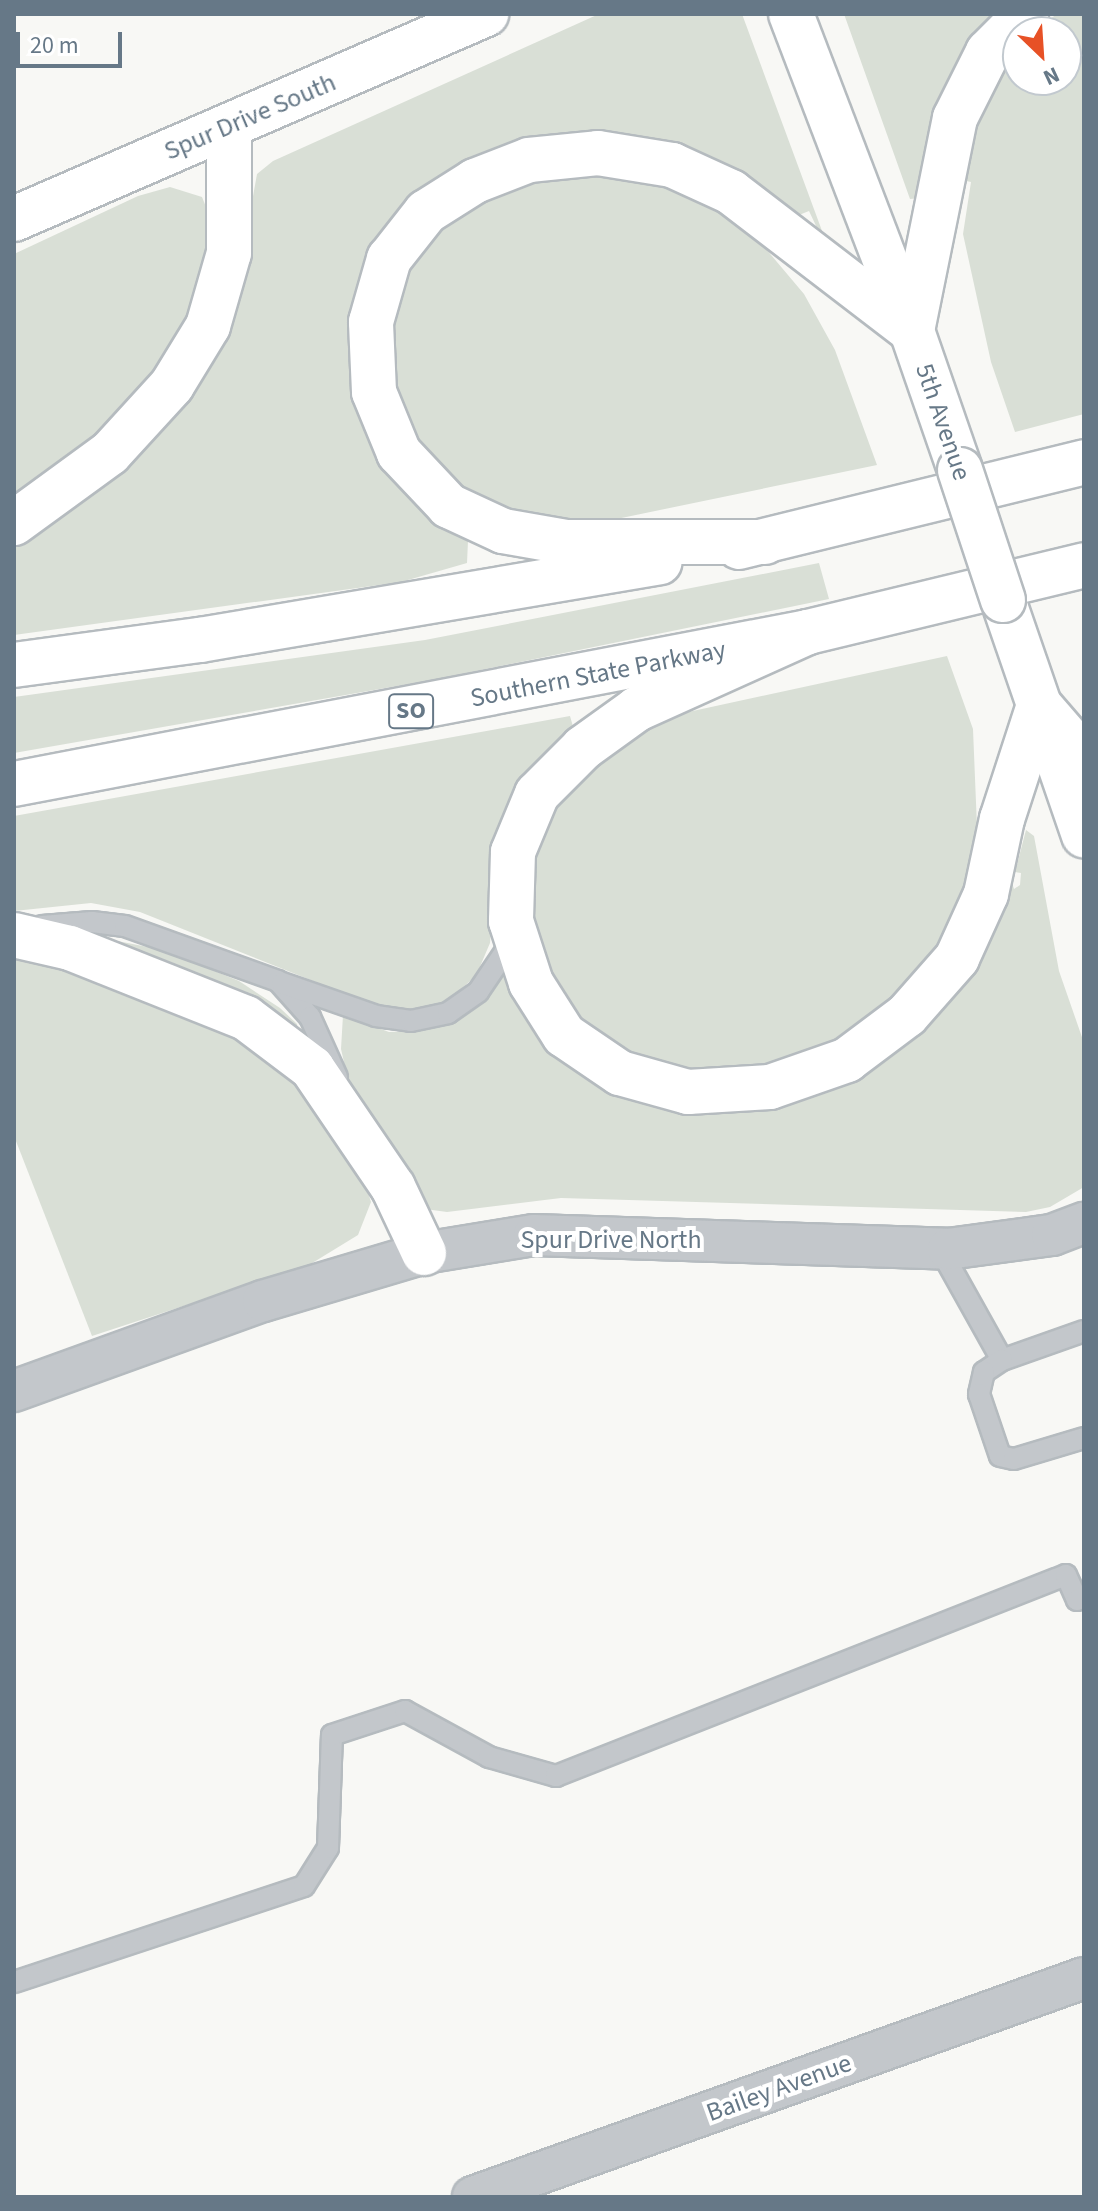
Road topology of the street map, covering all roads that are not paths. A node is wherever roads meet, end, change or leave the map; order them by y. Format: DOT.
graph roads {
  1 [pos="486,14"];
  2 [pos="791,14"];
  3 [pos="1026,14"];
  4 [pos="229,126"];
  5 [pos="14,219"];
  6 [pos="912,331"];
  7 [pos="1074,463"];
  8 [pos="14,523"];
  9 [pos="765,542"];
  10 [pos="1084,565"];
  11 [pos="808,632"];
  12 [pos="14,665"];
  13 [pos="1039,705"];
  14 [pos="1084,757"];
  15 [pos="14,784"];
  16 [pos="1084,835"];
  17 [pos="511,921"];
  18 [pos="14,925"];
  19 [pos="14,935"];
  20 [pos="278,981"];
  21 [pos="358,1131"];
  22 [pos="1084,1223"];
  23 [pos="940,1249"];
  24 [pos="424,1253"];
  25 [pos="1084,1331"];
  26 [pos="1002,1360"];
  27 [pos="14,1391"];
  28 [pos="1084,1438"];
  29 [pos="1084,1597"];
  30 [pos="1084,1978"];
  31 [pos="14,1982"];
  32 [pos="473,2197"];
  1 -- 4 [label="main road, Spur Drive South"];
  2 -- 6 [label="main road, 5th Avenue"];
  3 -- 6 [label="main road"];
  4 -- 5 [label="main road, Spur Drive South"];
  4 -- 8 [label="main road"];
  6 -- 9 [label="main road"];
  6 -- 13 [label="main road, 5th Avenue, bridge"];
  7 -- 9 [label="main road"];
  9 -- 12 [label="main road"];
  10 -- 11 [label="main road, Southern State Parkway / SO"];
  11 -- 15 [label="main road, Southern State Parkway / SO"];
  11 -- 17 [label="main road"];
  13 -- 14 [label="main road"];
  13 -- 16 [label="main road, 5th Avenue"];
  13 -- 17 [label="main road"];
  17 -- 20 [label="lane"];
  18 -- 20 [label="lane"];
  19 -- 21 [label="main road"];
  20 -- 21 [label="lane"];
  21 -- 24 [label="main road"];
  22 -- 23 [label="street, Spur Drive North"];
  23 -- 24 [label="street, Spur Drive North"];
  23 -- 26 [label="lane"];
  24 -- 27 [label="street, Spur Drive North"];
  25 -- 26 [label="lane"];
  26 -- 28 [label="lane"];
  29 -- 31 [label="lane"];
  30 -- 32 [label="street, Bailey Avenue"];
}
